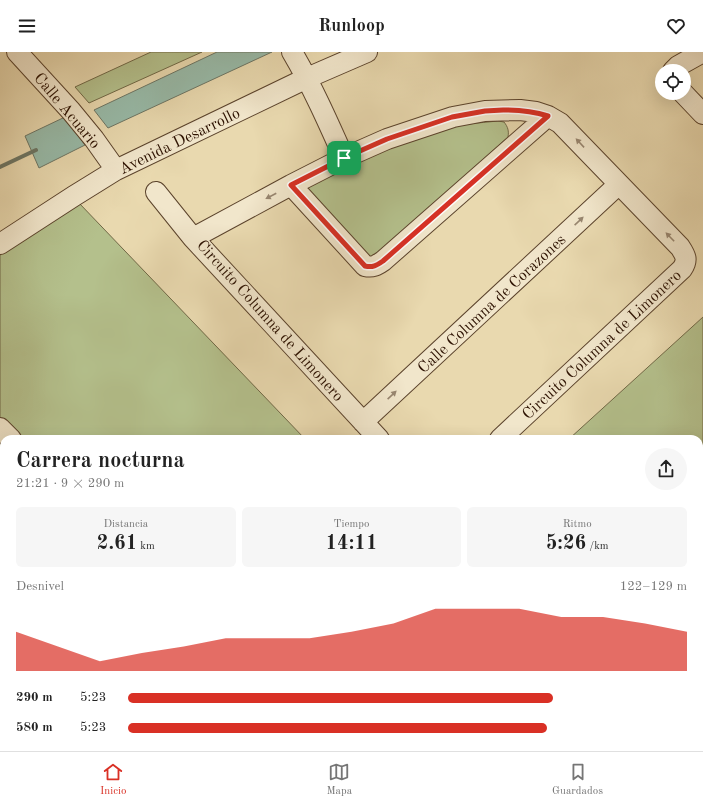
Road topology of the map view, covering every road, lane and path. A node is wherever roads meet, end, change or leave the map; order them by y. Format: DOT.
graph roads {
  1 [pos="292,52"];
  2 [pos="367,52"];
  3 [pos="703,52"];
  4 [pos="28,55"];
  5 [pos="682,64"];
  6 [pos="307,78"];
  7 [pos="690,100"];
  8 [pos="703,114"];
  9 [pos="548,116"];
  10 [pos="344,158"];
  11 [pos="116,170"];
  12 [pos="618,184"];
  13 [pos="291,185"];
  14 [pos="156,192"];
  15 [pos="194,238"];
  16 [pos="0,244"];
  17 [pos="364,422"];
  18 [pos="375,435"];
  19 [pos="504,435"];
  1 -- 6 [label="street"];
  2 -- 6 [label="street, Avenida Desarrollo"];
  3 -- 5 [label="street"];
  4 -- 11 [label="street, Calle Acuario"];
  6 -- 10 [label="street"];
  6 -- 11 [label="street, Avenida Desarrollo"];
  7 -- 8 [label="street"];
  9 -- 10 [label="street, Circuito Columna de Limonero"];
  12 -- 9 [label="street, Circuito Columna de Limonero, one-way"];
  9 -- 13 [label="street"];
  10 -- 13 [label="street, Circuito Columna de Limonero"];
  11 -- 16 [label="street, Avenida Desarrollo"];
  17 -- 12 [label="street, Calle Columna de Corazones, one-way"];
  19 -- 12 [label="street, Circuito Columna de Limonero, one-way"];
  13 -- 15 [label="street, Circuito Columna de Limonero, one-way"];
  14 -- 15 [label="street"];
  15 -- 17 [label="street, Circuito Columna de Limonero"];
  17 -- 18 [label="street, Circuito Columna de Limonero"];
}
